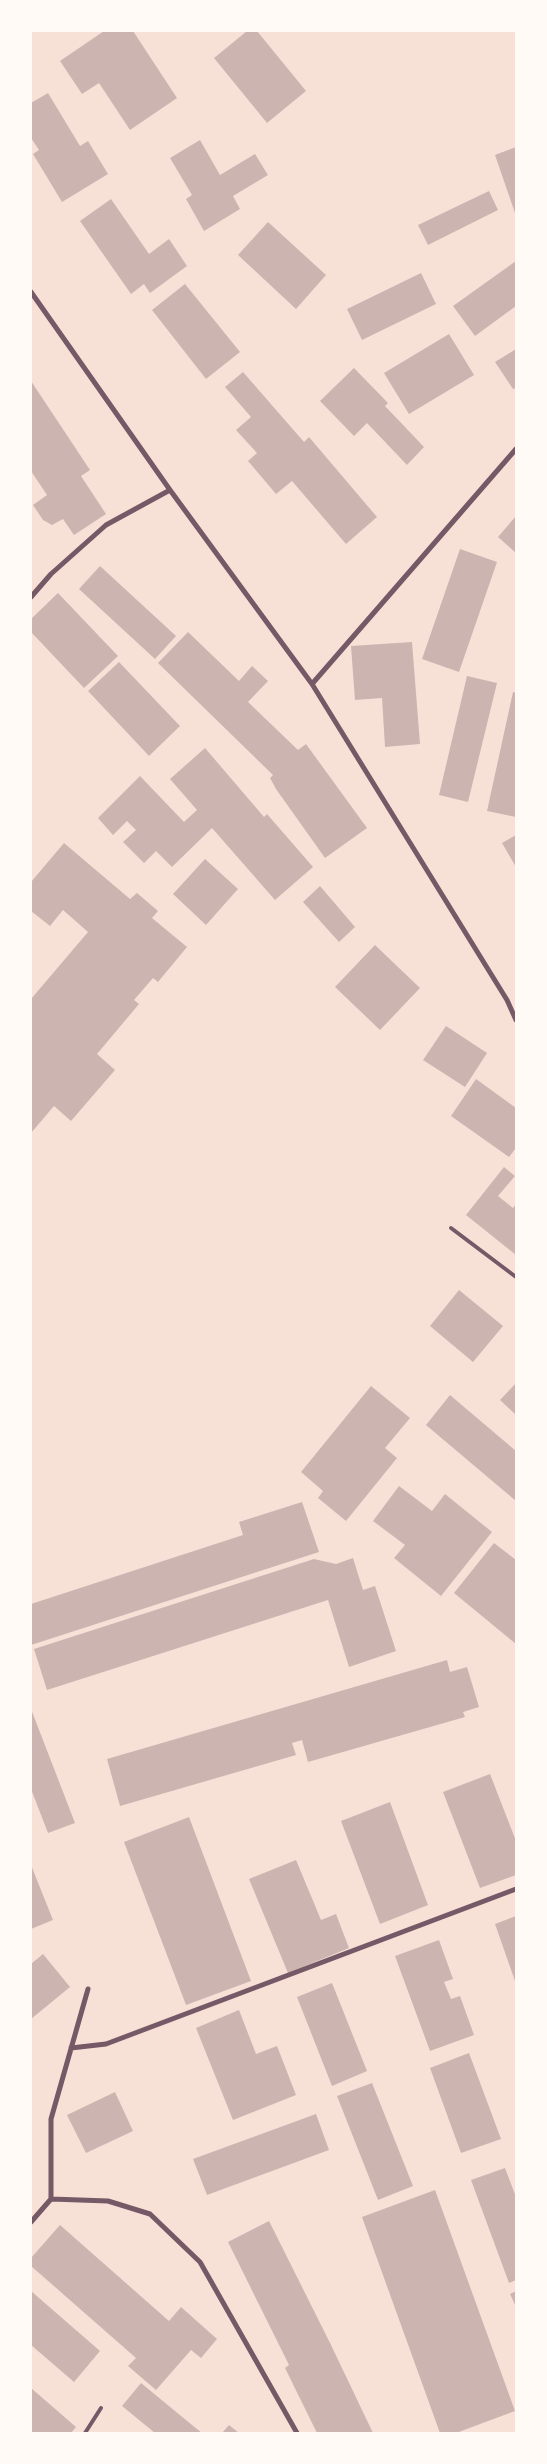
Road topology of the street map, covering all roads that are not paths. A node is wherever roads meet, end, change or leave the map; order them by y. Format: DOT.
graph roads {
  1 [pos="31,292"];
  2 [pos="516,449"];
  3 [pos="170,490"];
  4 [pos="31,597"];
  5 [pos="312,684"];
  6 [pos="516,1020"];
  7 [pos="451,1228"];
  8 [pos="516,1276"];
  9 [pos="516,1889"];
  10 [pos="88,1989"];
  11 [pos="71,2048"];
  12 [pos="51,2200"];
  13 [pos="31,2222"];
  14 [pos="102,2408"];
  15 [pos="85,2433"];
  16 [pos="297,2433"];
  1 -- 3 [label="street"];
  2 -- 5 [label="street"];
  3 -- 4 [label="street"];
  3 -- 5 [label="street"];
  5 -- 6 [label="street"];
  7 -- 8 [label="lane"];
  9 -- 11 [label="street"];
  10 -- 11 [label="street"];
  11 -- 12 [label="street"];
  12 -- 13 [label="street"];
  12 -- 16 [label="street"];
  14 -- 15 [label="lane"];
}
